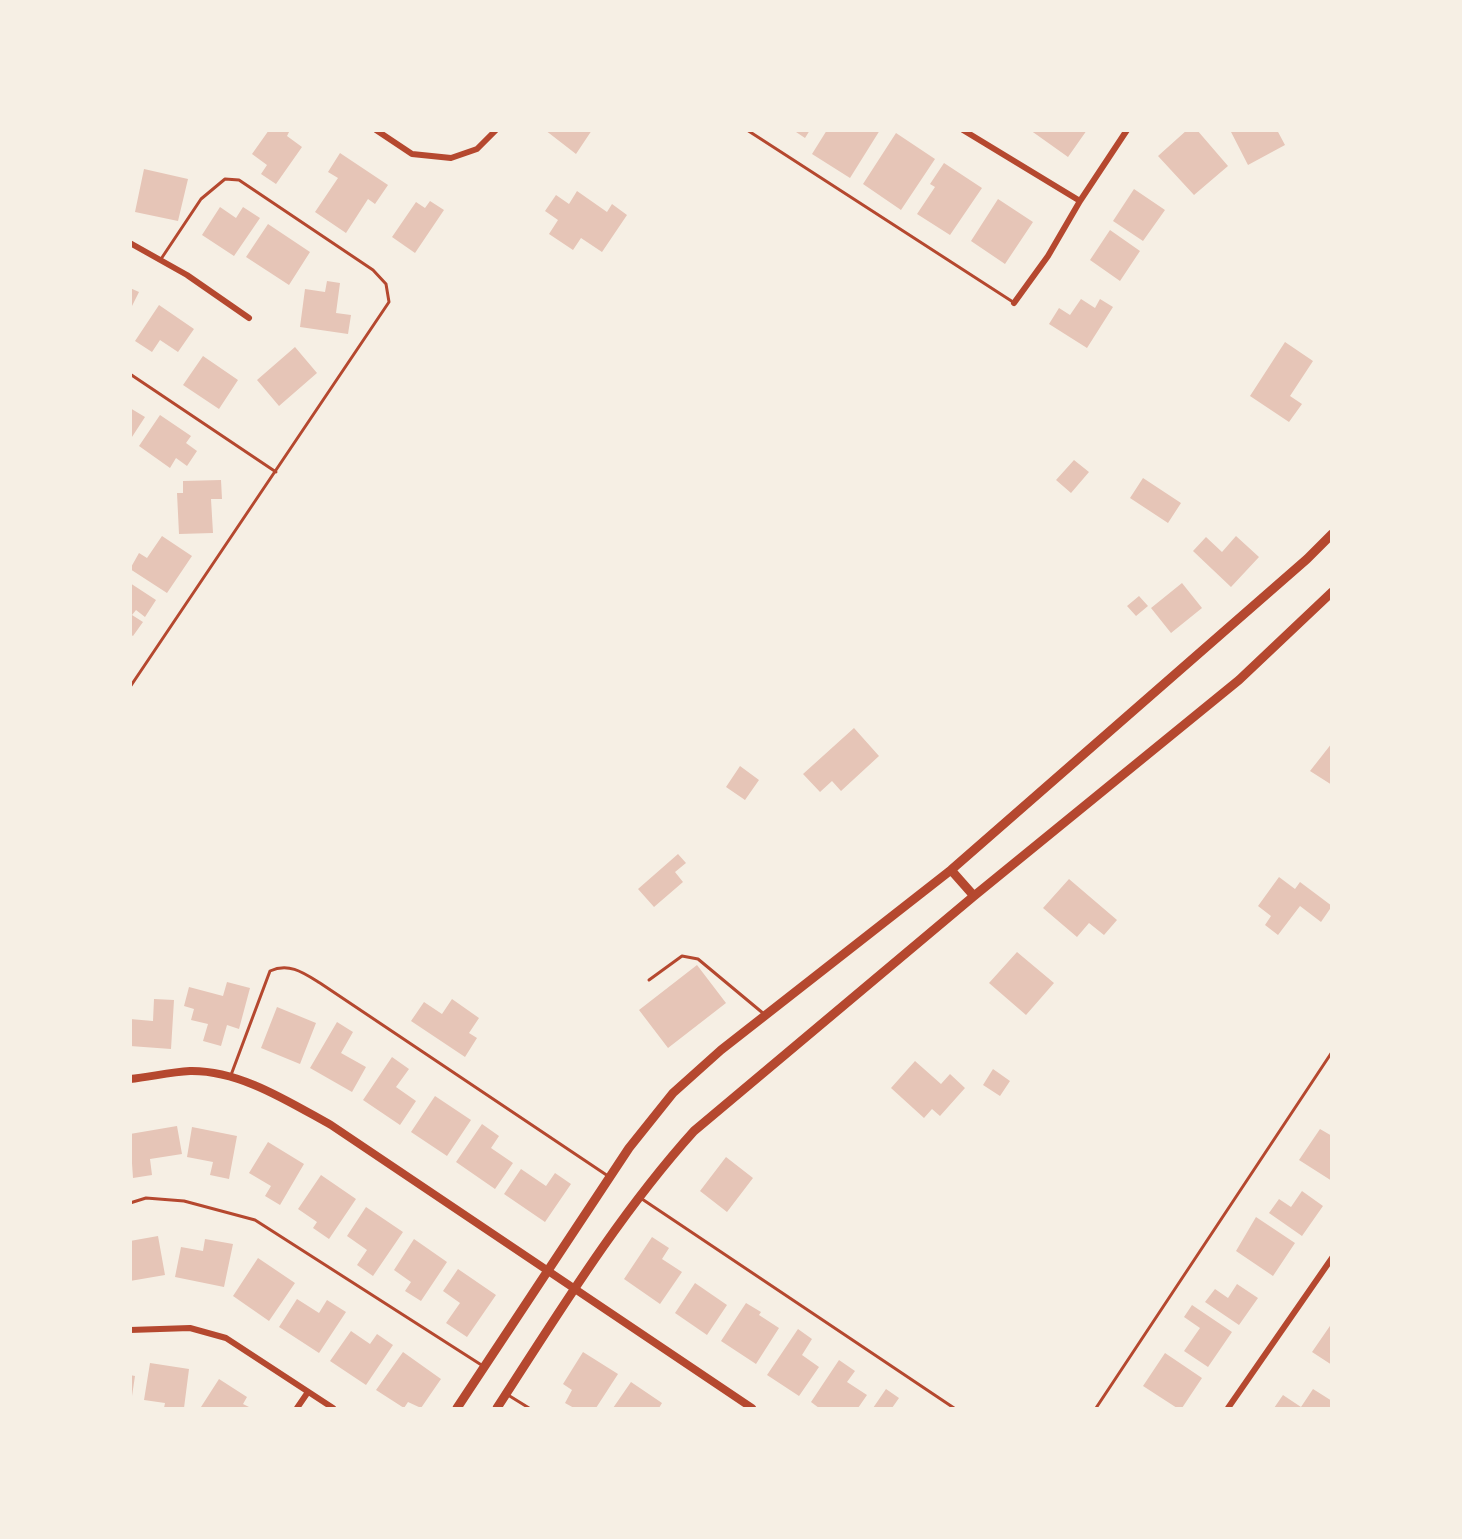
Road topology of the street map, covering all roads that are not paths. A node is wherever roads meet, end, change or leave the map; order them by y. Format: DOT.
graph roads {
  1 [pos="376,130"];
  2 [pos="496,130"];
  3 [pos="747,130"];
  4 [pos="963,130"];
  5 [pos="1127,130"];
  6 [pos="1080,201"];
  7 [pos="130,243"];
  8 [pos="161,259"];
  9 [pos="1014,303"];
  10 [pos="249,318"];
  11 [pos="130,374"];
  12 [pos="276,472"];
  13 [pos="1332,534"];
  14 [pos="1332,592"];
  15 [pos="130,687"];
  16 [pos="951,870"];
  17 [pos="974,896"];
  18 [pos="649,980"];
  19 [pos="765,1016"];
  20 [pos="1332,1052"];
  21 [pos="230,1077"];
  22 [pos="130,1079"];
  23 [pos="610,1177"];
  24 [pos="639,1197"];
  25 [pos="130,1203"];
  26 [pos="1330,1262"];
  27 [pos="549,1270"];
  28 [pos="577,1289"];
  29 [pos="130,1330"];
  30 [pos="484,1367"];
  31 [pos="308,1392"];
  32 [pos="507,1394"];
  33 [pos="297,1408"];
  34 [pos="333,1408"];
  35 [pos="457,1408"];
  36 [pos="497,1408"];
  37 [pos="529,1408"];
  38 [pos="752,1408"];
  39 [pos="954,1408"];
  40 [pos="1096,1408"];
  41 [pos="1228,1408"];
  1 -- 2 [label="street"];
  3 -- 9 [label="lane"];
  4 -- 6 [label="street"];
  5 -- 6 [label="street"];
  6 -- 9 [label="street"];
  7 -- 8 [label="street"];
  8 -- 10 [label="street"];
  8 -- 12 [label="lane"];
  11 -- 12 [label="lane"];
  12 -- 15 [label="lane"];
  13 -- 16 [label="main road"];
  14 -- 17 [label="main road"];
  16 -- 17 [label="main road"];
  16 -- 19 [label="main road"];
  17 -- 24 [label="main road"];
  18 -- 19 [label="lane"];
  19 -- 23 [label="main road"];
  20 -- 40 [label="lane"];
  21 -- 22 [label="street"];
  21 -- 23 [label="lane"];
  21 -- 27 [label="street"];
  23 -- 27 [label="main road"];
  24 -- 28 [label="main road"];
  24 -- 39 [label="lane"];
  25 -- 30 [label="lane"];
  26 -- 41 [label="street"];
  27 -- 28 [label="street"];
  27 -- 30 [label="main road"];
  28 -- 32 [label="main road"];
  28 -- 38 [label="street"];
  29 -- 31 [label="street"];
  30 -- 35 [label="main road"];
  31 -- 33 [label="street"];
  31 -- 34 [label="street"];
  32 -- 36 [label="main road"];
  32 -- 37 [label="lane"];
}
